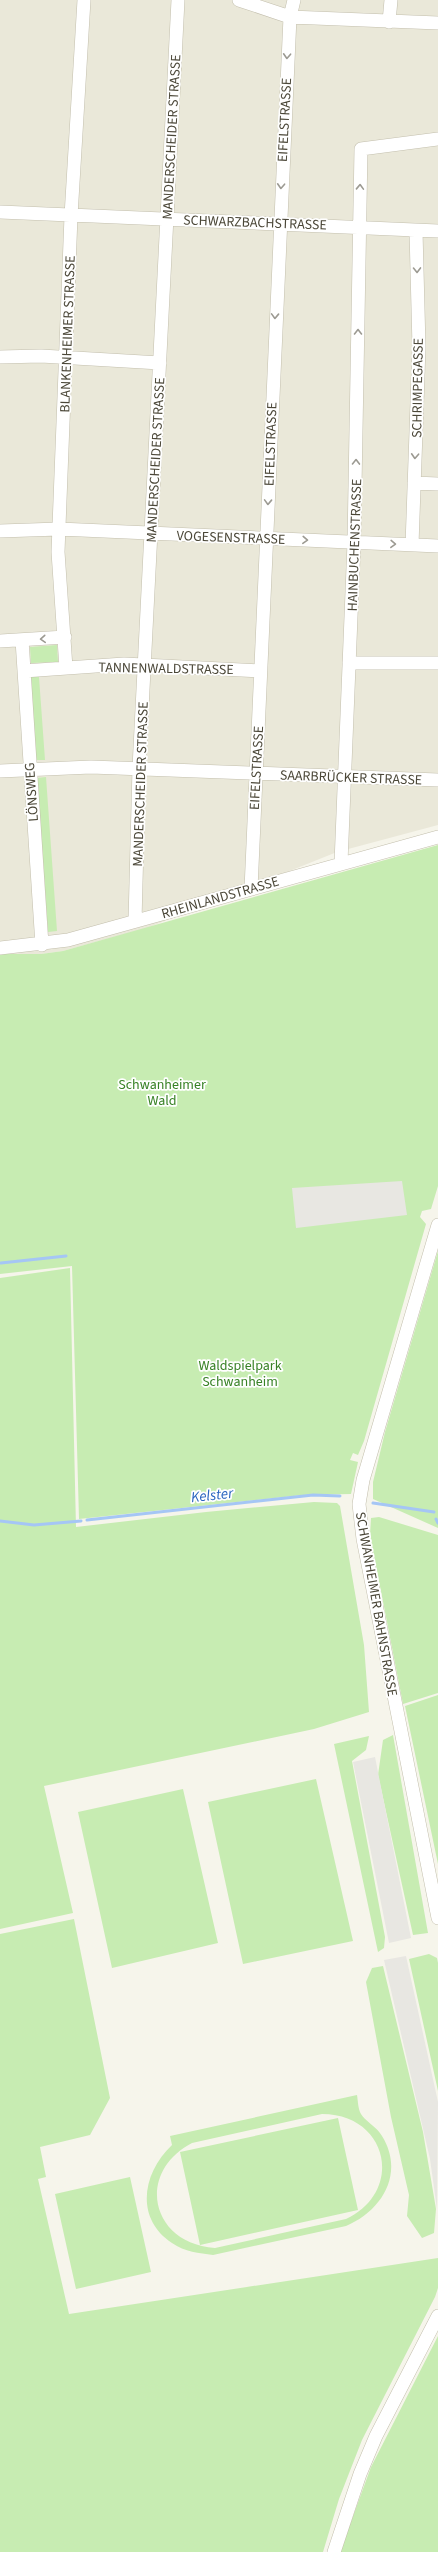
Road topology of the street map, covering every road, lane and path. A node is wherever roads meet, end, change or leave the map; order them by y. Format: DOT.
graph roads {
  1 [pos="84,0"];
  2 [pos="178,0"];
  3 [pos="239,0"];
  4 [pos="294,0"];
  5 [pos="391,0"];
  6 [pos="290,17"];
  7 [pos="390,22"];
  8 [pos="438,23"];
  9 [pos="438,139"];
  10 [pos="0,212"];
  11 [pos="71,216"];
  12 [pos="167,219"];
  13 [pos="279,224"];
  14 [pos="359,226"];
  15 [pos="416,231"];
  16 [pos="438,231"];
  17 [pos="0,357"];
  18 [pos="67,358"];
  19 [pos="160,362"];
  20 [pos="414,483"];
  21 [pos="438,484"];
  22 [pos="59,529"];
  23 [pos="0,531"];
  24 [pos="152,534"];
  25 [pos="266,538"];
  26 [pos="354,543"];
  27 [pos="412,545"];
  28 [pos="438,546"];
  29 [pos="64,637"];
  30 [pos="22,640"];
  31 [pos="0,641"];
  32 [pos="349,663"];
  33 [pos="438,663"];
  34 [pos="145,665"];
  35 [pos="66,668"];
  36 [pos="24,671"];
  37 [pos="260,671"];
  38 [pos="139,768"];
  39 [pos="29,769"];
  40 [pos="0,771"];
  41 [pos="255,773"];
  42 [pos="346,777"];
  43 [pos="438,780"];
  44 [pos="438,837"];
  45 [pos="341,863"];
  46 [pos="251,889"];
  47 [pos="135,921"];
  48 [pos="42,945"];
  49 [pos="0,948"];
  50 [pos="438,1225"];
  51 [pos="438,1918"];
  52 [pos="438,2316"];
  53 [pos="334,2552"];
  1 -- 11 [label="street, BLANKENHEIMER STRASSE"];
  2 -- 12 [label="street, MANDERSCHEIDER STRASSE"];
  3 -- 6 [label="street"];
  4 -- 6 [label="street, EIFELSTRASSE"];
  5 -- 7 [label="street"];
  6 -- 7 [label="street"];
  6 -- 13 [label="street, EIFELSTRASSE, one-way"];
  7 -- 8 [label="street"];
  14 -- 9 [label="street, HAINBUCHENSTRASSE, one-way"];
  10 -- 11 [label="street, SCHWARZBACHSTRASSE"];
  11 -- 12 [label="street, SCHWARZBACHSTRASSE"];
  11 -- 18 [label="street, BLANKENHEIMER STRASSE"];
  12 -- 13 [label="street, SCHWARZBACHSTRASSE"];
  12 -- 19 [label="street, MANDERSCHEIDER STRASSE"];
  13 -- 14 [label="street, SCHWARZBACHSTRASSE"];
  13 -- 25 [label="street, EIFELSTRASSE, one-way"];
  14 -- 15 [label="street, SCHWARZBACHSTRASSE"];
  26 -- 14 [label="street, HAINBUCHENSTRASSE, one-way"];
  15 -- 16 [label="street, SCHWARZBACHSTRASSE"];
  15 -- 20 [label="street, SCHRIMPEGASSE, one-way"];
  17 -- 18 [label="street"];
  18 -- 19 [label="street"];
  18 -- 22 [label="street, BLANKENHEIMER STRASSE"];
  19 -- 24 [label="street, MANDERSCHEIDER STRASSE"];
  20 -- 21 [label="street"];
  20 -- 27 [label="street, SCHRIMPEGASSE"];
  22 -- 23 [label="street, VOGESENSTRASSE"];
  22 -- 24 [label="street, VOGESENSTRASSE"];
  22 -- 29 [label="street, BLANKENHEIMER STRASSE"];
  24 -- 25 [label="street, VOGESENSTRASSE"];
  24 -- 34 [label="street, MANDERSCHEIDER STRASSE"];
  25 -- 26 [label="street, VOGESENSTRASSE, one-way"];
  25 -- 37 [label="street, EIFELSTRASSE"];
  26 -- 27 [label="street, VOGESENSTRASSE, one-way"];
  26 -- 32 [label="street, HAINBUCHENSTRASSE"];
  27 -- 28 [label="street, VOGESENSTRASSE"];
  29 -- 30 [label="street, one-way"];
  29 -- 35 [label="street, BLANKENHEIMER STRASSE"];
  30 -- 31 [label="street"];
  30 -- 36 [label="street, LÖNSWEG"];
  32 -- 33 [label="street"];
  32 -- 42 [label="street, HAINBUCHENSTRASSE"];
  34 -- 35 [label="street, TANNENWALDSTRASSE"];
  34 -- 37 [label="street, TANNENWALDSTRASSE"];
  34 -- 38 [label="street, MANDERSCHEIDER STRASSE"];
  35 -- 36 [label="street, TANNENWALDSTRASSE"];
  36 -- 39 [label="street, LÖNSWEG"];
  37 -- 41 [label="street, EIFELSTRASSE"];
  38 -- 39 [label="street, SAARBRÜCKER STRASSE"];
  38 -- 41 [label="street, SAARBRÜCKER STRASSE"];
  38 -- 47 [label="street, MANDERSCHEIDER STRASSE"];
  39 -- 40 [label="street, SAARBRÜCKER STRASSE"];
  39 -- 48 [label="street, LÖNSWEG"];
  41 -- 42 [label="street, SAARBRÜCKER STRASSE"];
  41 -- 46 [label="street, EIFELSTRASSE"];
  42 -- 43 [label="street, SAARBRÜCKER STRASSE"];
  42 -- 45 [label="street, HAINBUCHENSTRASSE"];
  44 -- 45 [label="street, RHEINLANDSTRASSE"];
  45 -- 46 [label="street, RHEINLANDSTRASSE"];
  46 -- 47 [label="street, RHEINLANDSTRASSE"];
  47 -- 48 [label="street, RHEINLANDSTRASSE"];
  48 -- 49 [label="street, RHEINLANDSTRASSE"];
  50 -- 51 [label="street, SCHWANHEIMER BAHNSTRASSE"];
  52 -- 53 [label="street"];
}
